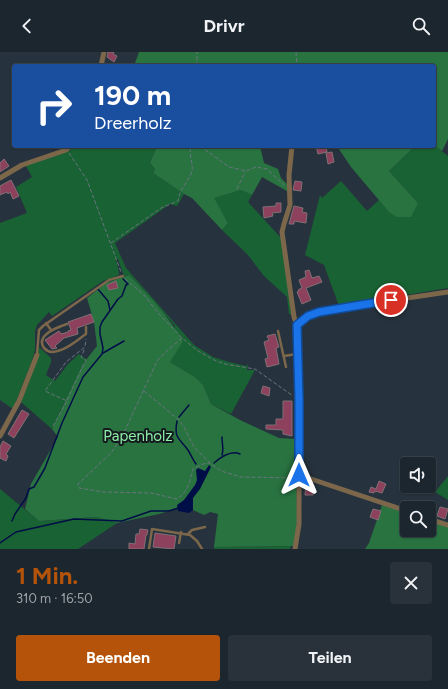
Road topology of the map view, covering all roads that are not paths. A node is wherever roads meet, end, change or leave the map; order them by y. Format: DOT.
graph roads {
  1 [pos="104,52"];
  2 [pos="101,64"];
  3 [pos="68,148"];
  4 [pos="292,148"];
  5 [pos="0,178"];
  6 [pos="123,276"];
  7 [pos="448,292"];
  8 [pos="46,323"];
  9 [pos="67,324"];
  10 [pos="297,325"];
  11 [pos="86,327"];
  12 [pos="51,330"];
  13 [pos="278,331"];
  14 [pos="297,354"];
  15 [pos="36,355"];
  16 [pos="284,356"];
  17 [pos="286,367"];
  18 [pos="0,436"];
  19 [pos="299,477"];
  20 [pos="400,509"];
  21 [pos="436,521"];
  22 [pos="448,525"];
  23 [pos="205,527"];
  24 [pos="181,532"];
  25 [pos="188,534"];
  26 [pos="179,543"];
  27 [pos="149,549"];
  28 [pos="202,549"];
  29 [pos="295,549"];
  1 -- 2 [label="street"];
  3 -- 5 [label="street"];
  4 -- 10 [label="street"];
  6 -- 8 [label="lane"];
  7 -- 10 [label="street"];
  8 -- 12 [label="lane"];
  8 -- 15 [label="lane"];
  9 -- 12 [label="lane"];
  10 -- 14 [label="street"];
  11 -- 12 [label="lane"];
  13 -- 16 [label="lane"];
  14 -- 16 [label="lane"];
  14 -- 19 [label="street"];
  15 -- 18 [label="street"];
  16 -- 17 [label="lane"];
  19 -- 20 [label="street"];
  19 -- 29 [label="street"];
  21 -- 22 [label="street"];
  23 -- 25 [label="lane"];
  24 -- 25 [label="lane"];
  24 -- 26 [label="lane"];
  24 -- 27 [label="lane"];
  25 -- 28 [label="lane"];
}
